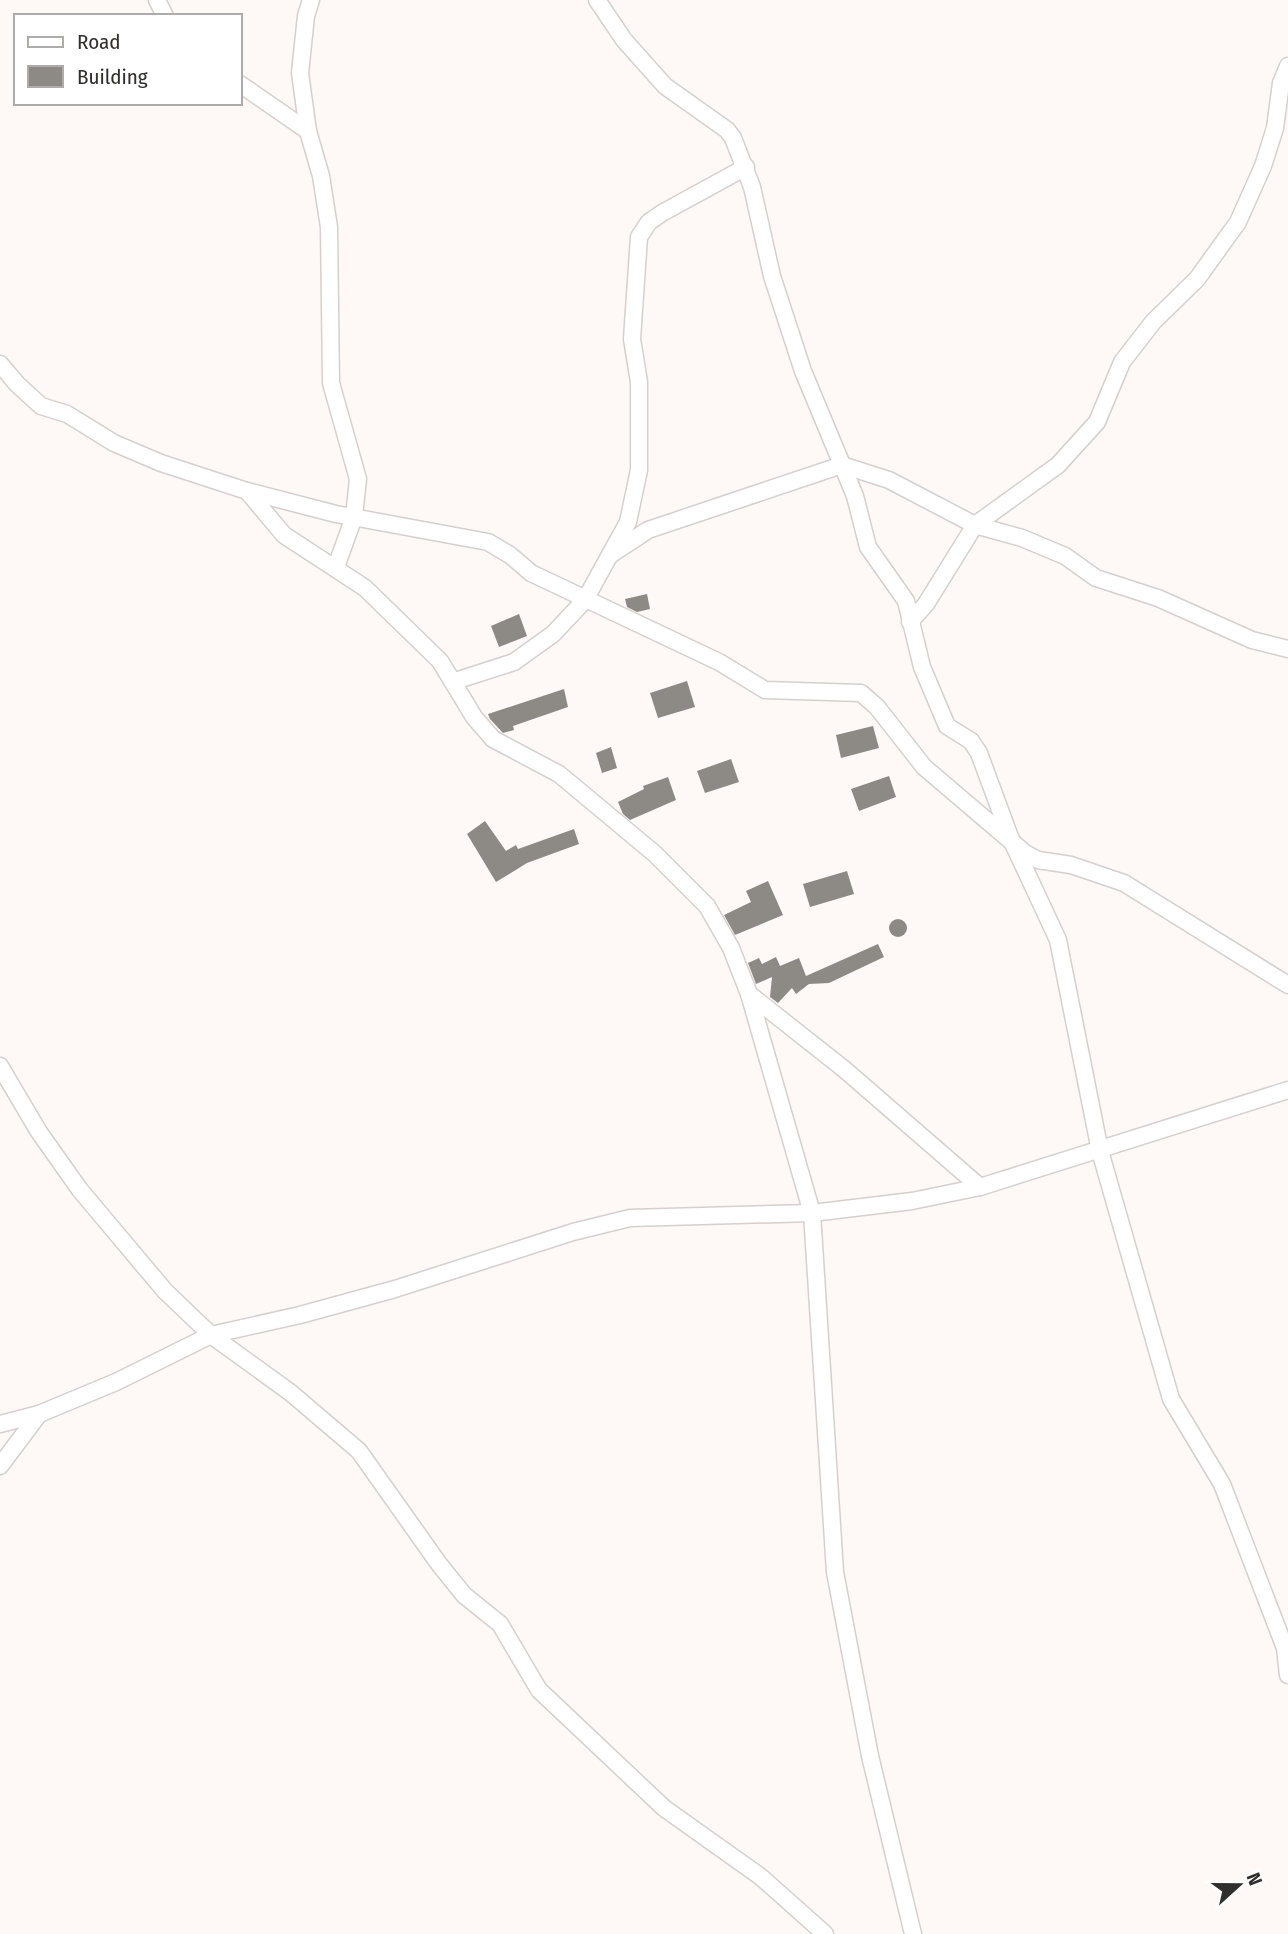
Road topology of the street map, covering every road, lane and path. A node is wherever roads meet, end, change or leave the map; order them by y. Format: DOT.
graph roads {
  1 [pos="311,0"];
  2 [pos="597,0"];
  3 [pos="1288,66"];
  4 [pos="242,85"];
  5 [pos="308,131"];
  6 [pos="746,167"];
  7 [pos="0,364"];
  8 [pos="842,465"];
  9 [pos="247,491"];
  10 [pos="354,517"];
  11 [pos="975,525"];
  12 [pos="610,555"];
  13 [pos="336,567"];
  14 [pos="585,600"];
  15 [pos="911,622"];
  16 [pos="1288,649"];
  17 [pos="454,681"];
  18 [pos="1010,837"];
  19 [pos="1288,985"];
  20 [pos="749,994"];
  21 [pos="0,1066"];
  22 [pos="1288,1090"];
  23 [pos="1100,1150"];
  24 [pos="979,1187"];
  25 [pos="812,1213"];
  26 [pos="211,1335"];
  27 [pos="39,1414"];
  28 [pos="0,1424"];
  29 [pos="0,1466"];
  30 [pos="1288,1675"];
  31 [pos="825,1934"];
  32 [pos="913,1934"];
  1 -- 5 [label="street"];
  2 -- 6 [label="street"];
  3 -- 11 [label="street"];
  4 -- 5 [label="street"];
  5 -- 10 [label="street"];
  6 -- 8 [label="street"];
  6 -- 12 [label="street"];
  7 -- 9 [label="street"];
  8 -- 11 [label="street"];
  8 -- 12 [label="street"];
  8 -- 15 [label="street"];
  9 -- 10 [label="street"];
  9 -- 13 [label="street"];
  10 -- 13 [label="street"];
  10 -- 14 [label="street"];
  11 -- 15 [label="street"];
  11 -- 16 [label="street"];
  12 -- 14 [label="street"];
  13 -- 17 [label="street"];
  14 -- 17 [label="street"];
  14 -- 18 [label="street"];
  15 -- 18 [label="street"];
  17 -- 20 [label="street"];
  18 -- 19 [label="street"];
  18 -- 23 [label="street"];
  20 -- 24 [label="street"];
  20 -- 25 [label="street"];
  21 -- 26 [label="street"];
  22 -- 23 [label="street"];
  23 -- 24 [label="street"];
  23 -- 30 [label="street"];
  24 -- 25 [label="street"];
  25 -- 26 [label="street"];
  25 -- 32 [label="street"];
  26 -- 27 [label="street"];
  26 -- 31 [label="street"];
  27 -- 28 [label="street"];
  27 -- 29 [label="street"];
}
